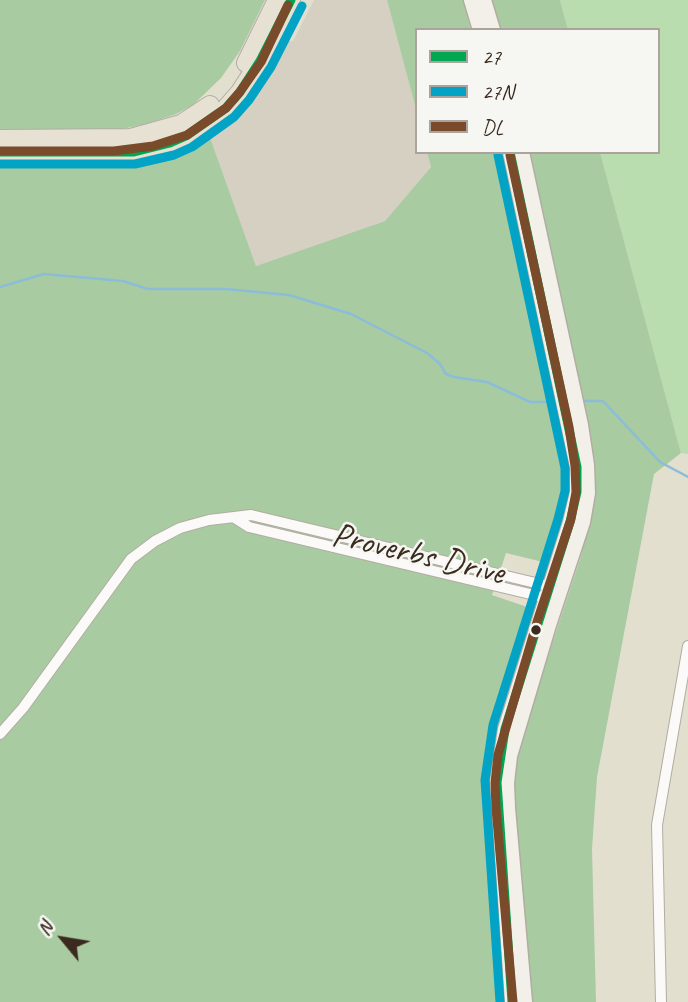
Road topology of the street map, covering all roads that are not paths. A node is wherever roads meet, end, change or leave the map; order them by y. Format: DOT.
graph roads {
  1 [pos="277,0"];
  2 [pos="291,0"];
  3 [pos="471,0"];
  4 [pos="484,0"];
  5 [pos="479,28"];
  6 [pos="492,28"];
  7 [pos="0,139"];
  8 [pos="0,152"];
  9 [pos="510,154"];
  10 [pos="522,154"];
  11 [pos="566,385"];
  12 [pos="552,593"];
  13 [pos="688,646"];
  14 [pos="0,734"];
  15 [pos="512,1002"];
  16 [pos="524,1002"];
  17 [pos="661,1002"];
  1 -- 7 [label="highway"];
  2 -- 8 [label="highway"];
  3 -- 5 [label="main road"];
  4 -- 6 [label="main road"];
  9 -- 11 [label="main road"];
  10 -- 11 [label="main road"];
  11 -- 12 [label="main road"];
  12 -- 14 [label="street, Proverbs Drive"];
  12 -- 15 [label="main road"];
  12 -- 16 [label="main road"];
  13 -- 17 [label="street"];
}
